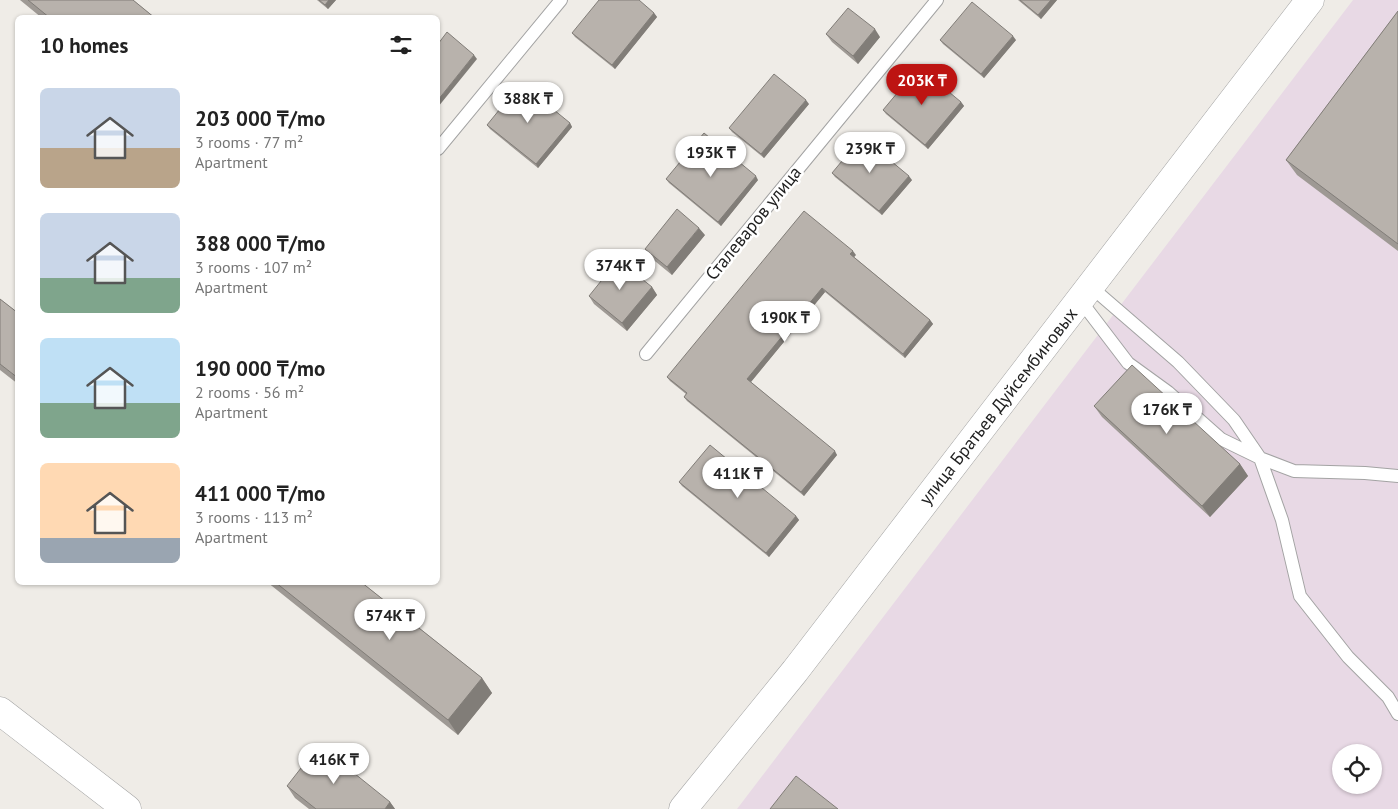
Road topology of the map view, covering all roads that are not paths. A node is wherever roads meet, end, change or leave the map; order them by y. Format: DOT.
graph roads {
  1 [pos="561,0"];
  2 [pos="937,0"];
  3 [pos="1310,0"];
  4 [pos="440,147"];
  5 [pos="1085,293"];
  6 [pos="646,354"];
  7 [pos="1260,458"];
  8 [pos="1398,476"];
  9 [pos="0,711"];
  10 [pos="1398,714"];
  11 [pos="126,809"];
  12 [pos="683,809"];
  1 -- 4 [label="lane"];
  2 -- 6 [label="lane, Сталеваров улица"];
  3 -- 5 [label="street, улица Братьев Дуйсембиновых"];
  5 -- 7 [label="lane"];
  5 -- 7 [label="lane"];
  5 -- 12 [label="street, улица Братьев Дуйсембиновых"];
  7 -- 8 [label="lane"];
  7 -- 10 [label="lane"];
  9 -- 11 [label="street"];
}
